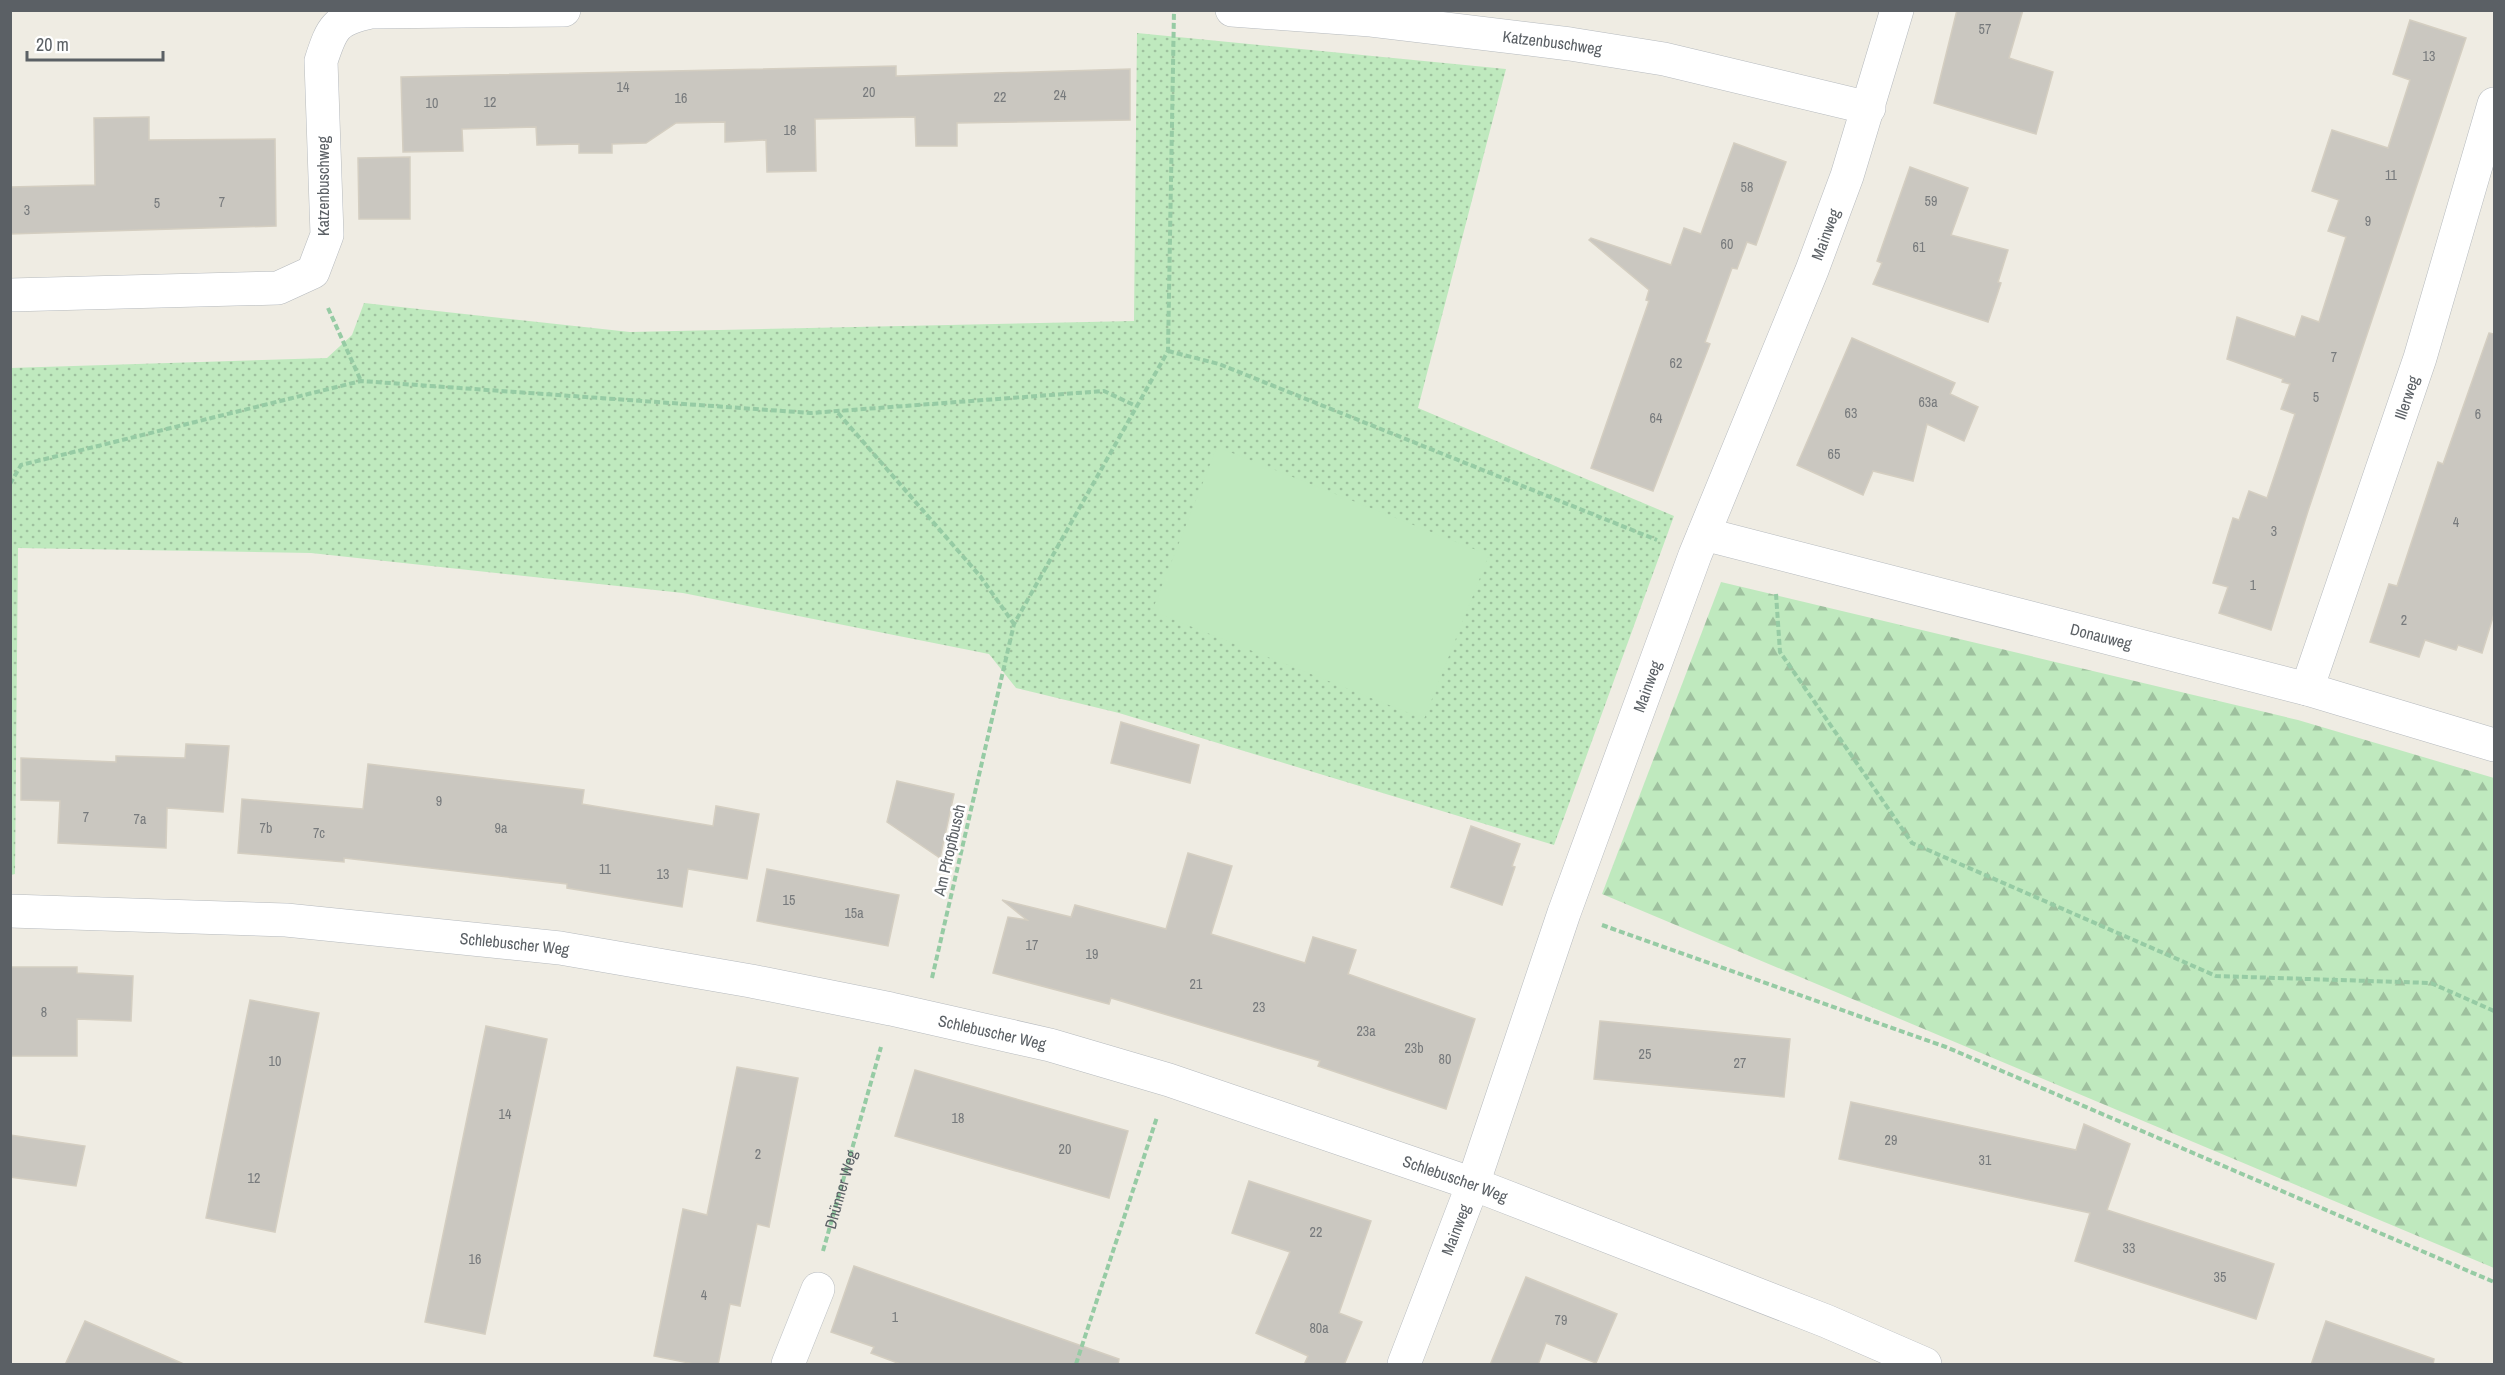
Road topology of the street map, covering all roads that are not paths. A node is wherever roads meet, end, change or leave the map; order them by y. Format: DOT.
graph roads {
  1 [pos="564,10"];
  2 [pos="1232,10"];
  3 [pos="1897,10"];
  4 [pos="1371,15"];
  5 [pos="2494,104"];
  6 [pos="1869,108"];
  7 [pos="10,295"];
  8 [pos="1699,544"];
  9 [pos="2307,689"];
  10 [pos="2494,745"];
  11 [pos="10,911"];
  12 [pos="1473,1184"];
  13 [pos="818,1289"];
  14 [pos="788,1365"];
  15 [pos="1404,1365"];
  16 [pos="1924,1365"];
  1 -- 7 [label="street, Katzenbuschweg"];
  2 -- 4 [label="street, Katzenbuschweg"];
  3 -- 6 [label="street, Mainweg"];
  4 -- 6 [label="street, Katzenbuschweg"];
  5 -- 9 [label="street, Illerweg"];
  6 -- 8 [label="street, Mainweg"];
  8 -- 9 [label="street, Donauweg"];
  8 -- 12 [label="street, Mainweg"];
  9 -- 10 [label="street, Donauweg"];
  11 -- 12 [label="street, Schlebuscher Weg"];
  12 -- 15 [label="street, Mainweg"];
  12 -- 16 [label="street, Schlebuscher Weg"];
  13 -- 14 [label="street"];
}
